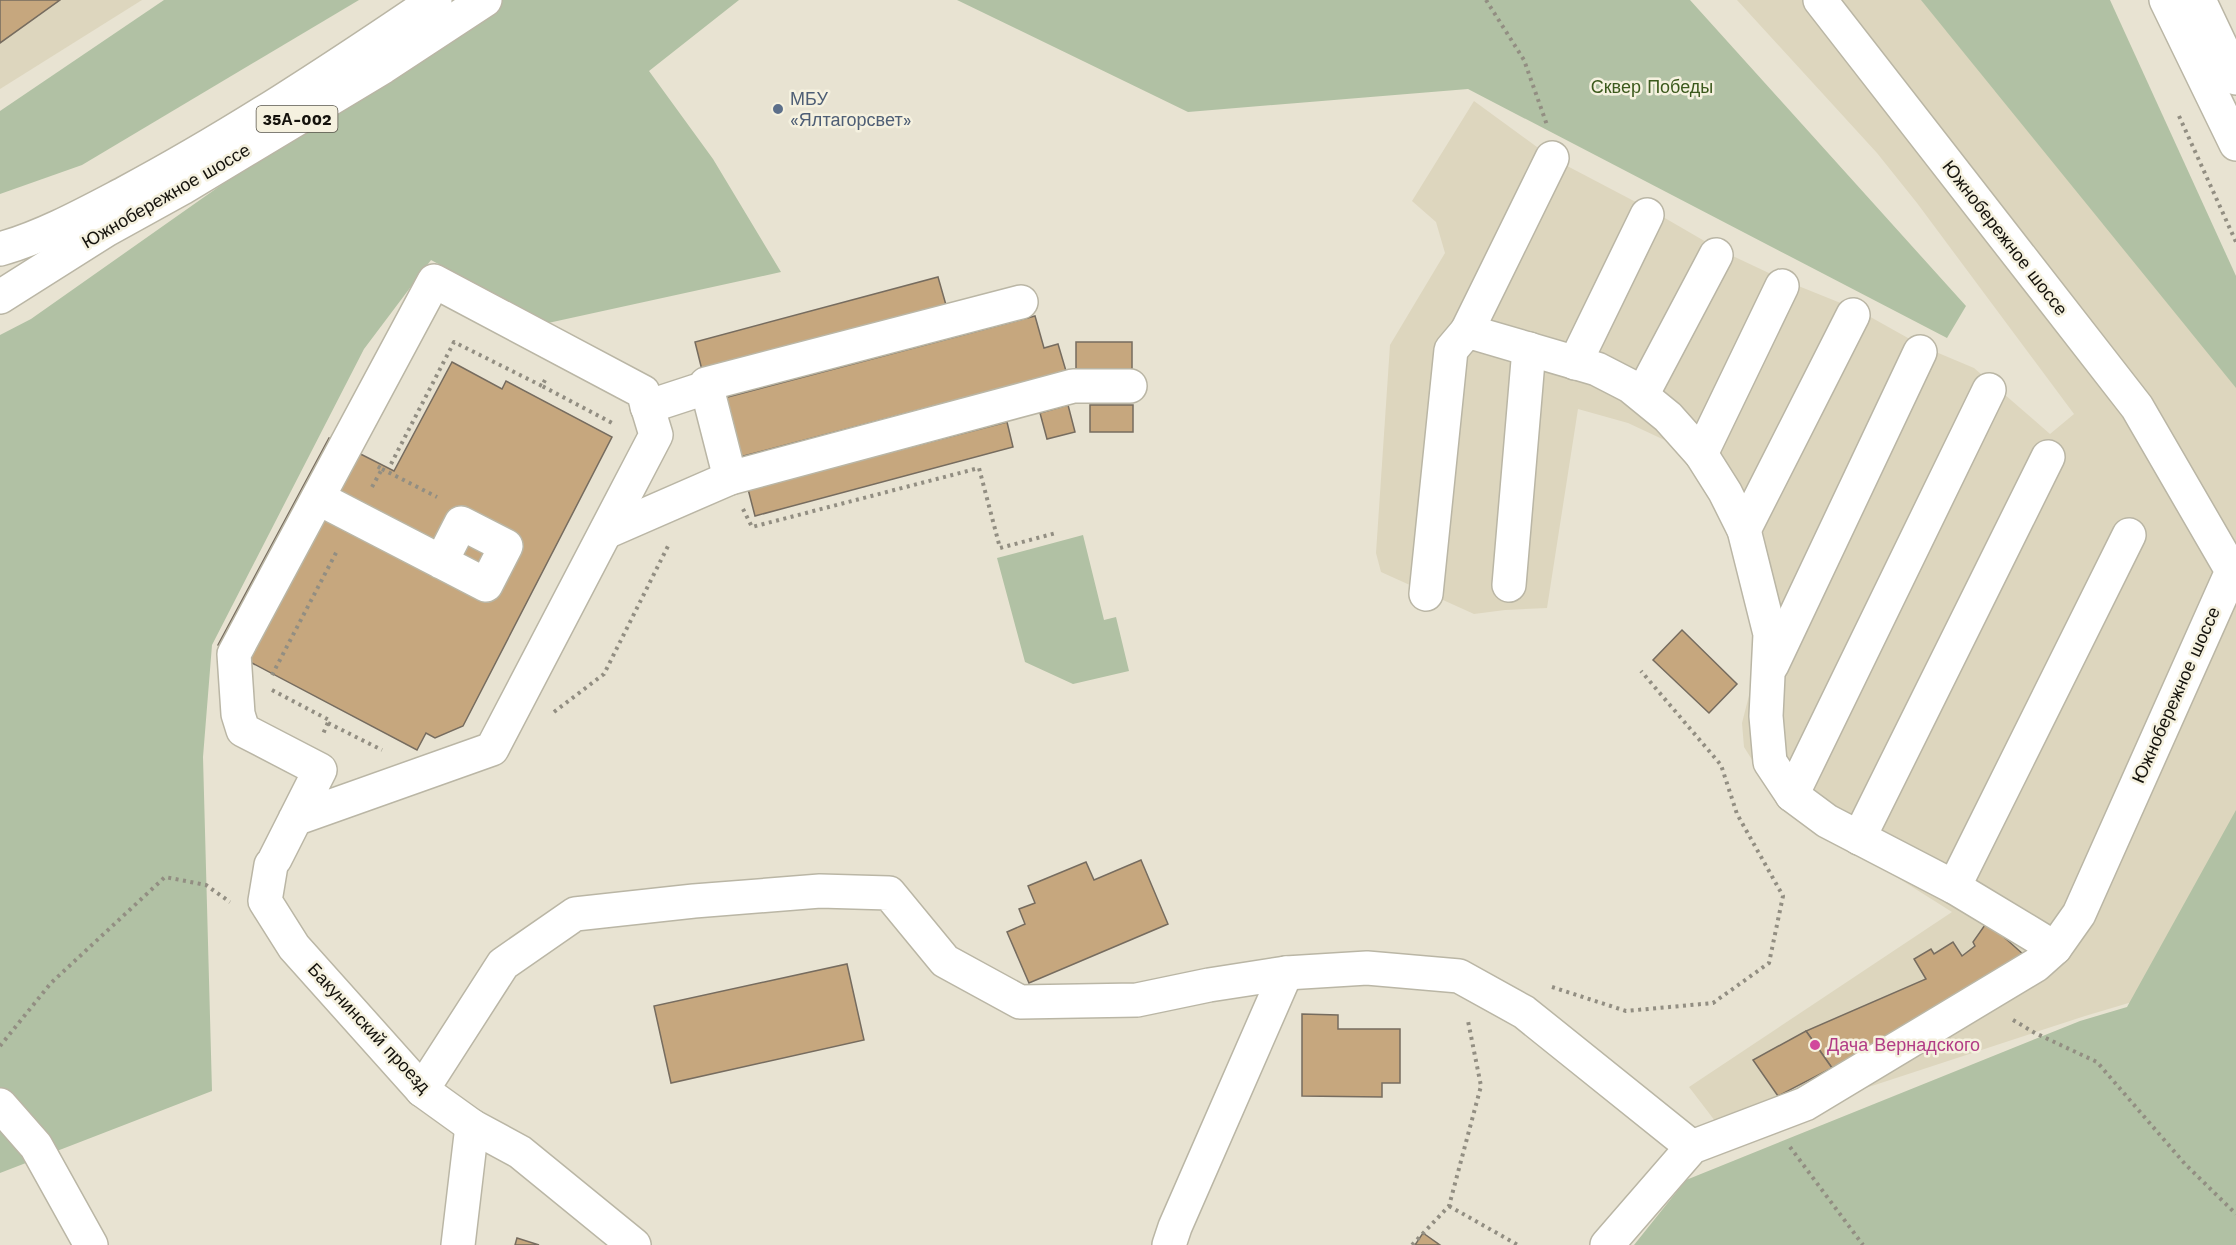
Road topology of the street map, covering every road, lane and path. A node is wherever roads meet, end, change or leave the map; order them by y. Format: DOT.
graph roads {
  1 [pos="435,0"];
  2 [pos="485,0"];
  3 [pos="1486,0"];
  4 [pos="1820,0"];
  5 [pos="2166,0"];
  6 [pos="2199,0"];
  7 [pos="2236,78"];
  8 [pos="2175,105"];
  9 [pos="1550,144"];
  10 [pos="2236,144"];
  11 [pos="1647,215"];
  12 [pos="2236,242"];
  13 [pos="0,249"];
  14 [pos="1716,255"];
  15 [pos="1782,286"];
  16 [pos="0,297"];
  17 [pos="1021,302"];
  18 [pos="1853,315"];
  19 [pos="1467,331"];
  20 [pos="1529,349"];
  21 [pos="1920,352"];
  22 [pos="1575,363"];
  23 [pos="547,376"];
  24 [pos="542,386"];
  25 [pos="1130,386"];
  26 [pos="1989,390"];
  27 [pos="696,391"];
  28 [pos="1642,395"];
  29 [pos="647,407"];
  30 [pos="651,443"];
  31 [pos="1701,454"];
  32 [pos="2048,457"];
  33 [pos="373,464"];
  34 [pos="391,464"];
  35 [pos="736,492"];
  36 [pos="318,498"];
  37 [pos="355,517"];
  38 [pos="1744,530"];
  39 [pos="606,532"];
  40 [pos="1056,533"];
  41 [pos="2129,535"];
  42 [pos="669,543"];
  43 [pos="441,562"];
  44 [pos="1509,585"];
  45 [pos="1426,594"];
  46 [pos="1641,671"];
  47 [pos="1768,674"];
  48 [pos="269,680"];
  49 [pos="266,686"];
  50 [pos="551,714"];
  51 [pos="392,756"];
  52 [pos="320,770"];
  53 [pos="366,794"];
  54 [pos="1792,795"];
  55 [pos="295,819"];
  56 [pos="1859,838"];
  57 [pos="1954,887"];
  58 [pos="236,906"];
  59 [pos="2055,948"];
  60 [pos="1286,973"];
  61 [pos="1459,976"];
  62 [pos="1550,986"];
  63 [pos="1978,1000"];
  64 [pos="0,1046"];
  65 [pos="422,1090"];
  66 [pos="0,1105"];
  67 [pos="1769,1118"];
  68 [pos="472,1126"];
  69 [pos="1692,1148"];
  70 [pos="1449,1206"];
  71 [pos="2236,1214"];
  72 [pos="91,1245"];
  73 [pos="458,1245"];
  74 [pos="634,1245"];
  75 [pos="1168,1245"];
  76 [pos="1412,1245"];
  77 [pos="1518,1245"];
  78 [pos="1607,1245"];
  79 [pos="1863,1245"];
  1 -- 13 [label="main road, Южнобережное шоссе / 35А-002"];
  2 -- 16 [label="main road, Южнобережное шоссе / 35А-002"];
  3 -- 9 [label="path"];
  4 -- 59 [label="main road, Южнобережное шоссе"];
  5 -- 10 [label="main road"];
  6 -- 7 [label="main road"];
  8 -- 12 [label="path"];
  9 -- 19 [label="main road"];
  11 -- 22 [label="main road"];
  14 -- 28 [label="main road"];
  15 -- 31 [label="main road"];
  17 -- 35 [label="main road"];
  18 -- 38 [label="main road"];
  19 -- 20 [label="main road"];
  19 -- 45 [label="main road"];
  20 -- 22 [label="main road"];
  20 -- 44 [label="main road"];
  21 -- 47 [label="main road"];
  22 -- 28 [label="main road"];
  23 -- 24 [label="path"];
  24 -- 30 [label="path"];
  24 -- 34 [label="path"];
  25 -- 35 [label="main road"];
  26 -- 54 [label="main road"];
  27 -- 29 [label="main road"];
  28 -- 31 [label="main road"];
  29 -- 30 [label="main road"];
  29 -- 36 [label="main road"];
  30 -- 39 [label="main road"];
  31 -- 38 [label="main road"];
  32 -- 56 [label="main road"];
  33 -- 37 [label="path"];
  35 -- 39 [label="main road"];
  35 -- 40 [label="path"];
  36 -- 37 [label="main road"];
  36 -- 52 [label="main road"];
  37 -- 43 [label="main road"];
  37 -- 48 [label="path"];
  38 -- 47 [label="main road"];
  39 -- 53 [label="main road"];
  41 -- 57 [label="main road"];
  42 -- 50 [label="path"];
  46 -- 62 [label="path"];
  47 -- 54 [label="main road"];
  49 -- 51 [label="path"];
  52 -- 53 [label="main road"];
  52 -- 55 [label="main road, Бакунинский проезд"];
  53 -- 55 [label="main road"];
  54 -- 56 [label="main road"];
  55 -- 65 [label="main road, Бакунинский проезд"];
  56 -- 57 [label="main road"];
  57 -- 59 [label="main road"];
  58 -- 64 [label="path"];
  59 -- 63 [label="main road, Южнобережное шоссе"];
  60 -- 61 [label="main road"];
  60 -- 65 [label="main road"];
  60 -- 75 [label="main road"];
  61 -- 69 [label="main road"];
  61 -- 70 [label="path"];
  63 -- 67 [label="main road, Южнобережное шоссе"];
  63 -- 71 [label="path"];
  65 -- 68 [label="main road, Бакунинский проезд"];
  66 -- 72 [label="main road"];
  67 -- 69 [label="main road, Южнобережное шоссе"];
  67 -- 79 [label="path"];
  68 -- 73 [label="main road"];
  68 -- 74 [label="main road, Бакунинский проезд"];
  69 -- 78 [label="main road"];
  70 -- 76 [label="path"];
  70 -- 77 [label="path"];
}
